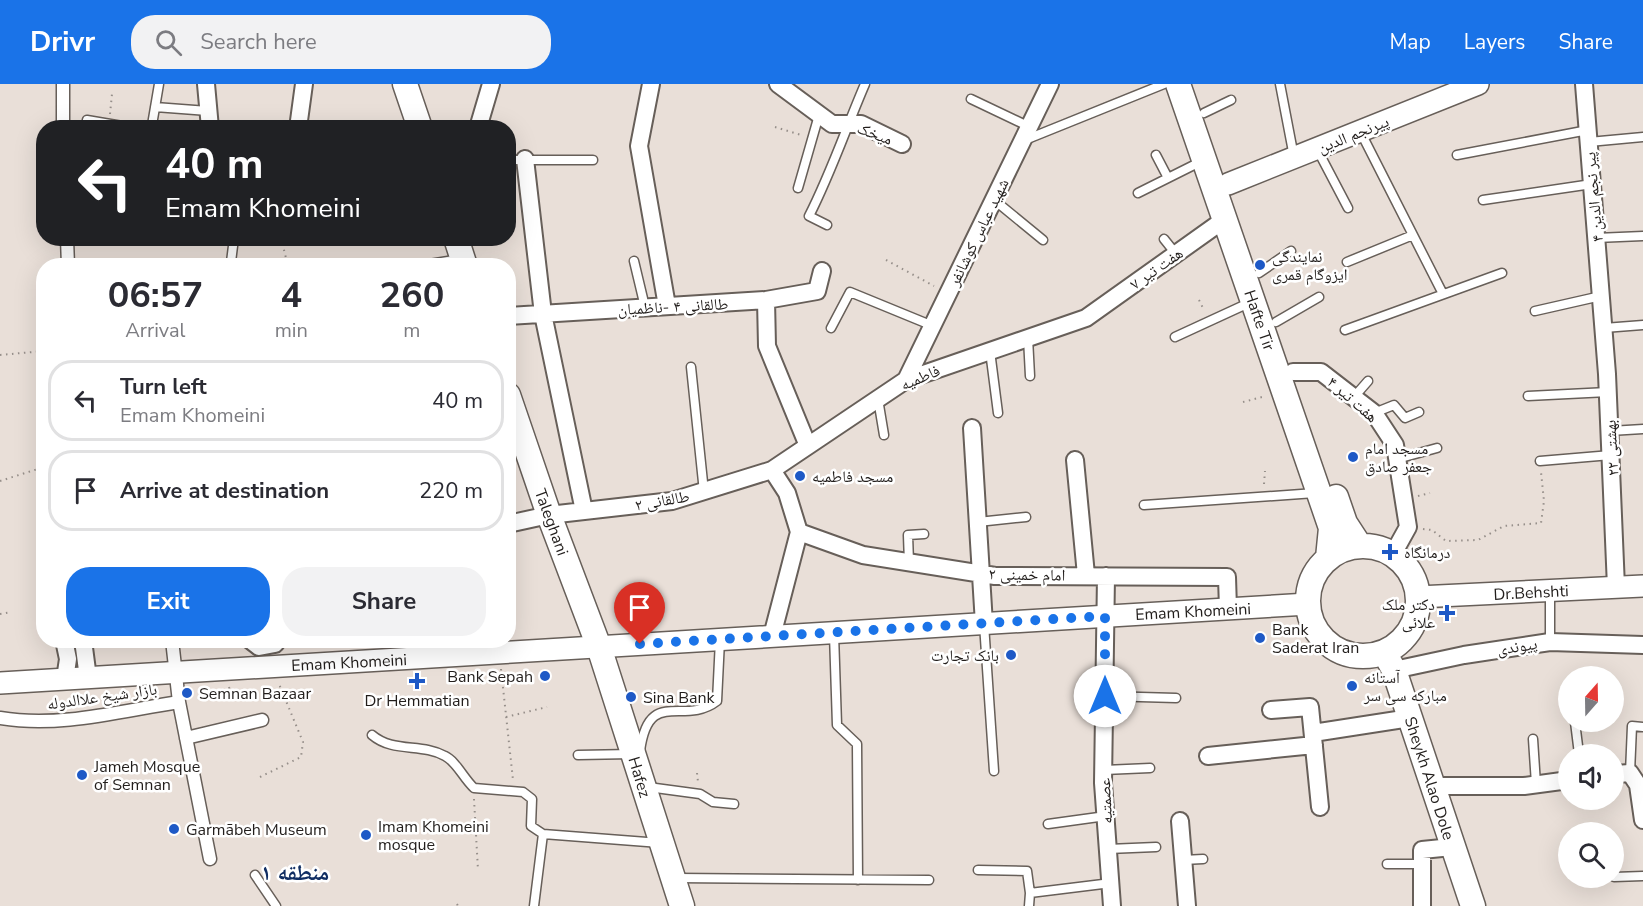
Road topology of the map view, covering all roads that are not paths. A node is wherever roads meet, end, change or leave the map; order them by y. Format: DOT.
graph roads {
  1 [pos="63,84"];
  2 [pos="159,84"];
  3 [pos="206,84"];
  4 [pos="304,84"];
  5 [pos="405,84"];
  6 [pos="491,84"];
  7 [pos="651,84"];
  8 [pos="778,84"];
  9 [pos="865,84"];
  10 [pos="1050,84"];
  11 [pos="1164,84"];
  12 [pos="1178,84"];
  13 [pos="1194,84"];
  14 [pos="1280,84"];
  15 [pos="1478,84"];
  16 [pos="1584,84"];
  17 [pos="971,99"];
  18 [pos="1231,100"];
  19 [pos="155,107"];
  20 [pos="1204,113"];
  21 [pos="819,115"];
  22 [pos="209,119"];
  23 [pos="63,120"];
  24 [pos="153,120"];
  25 [pos="299,120"];
  26 [pos="417,120"];
  27 [pos="480,120"];
  28 [pos="847,124"];
  29 [pos="1360,131"];
  30 [pos="1027,134"];
  31 [pos="1588,136"];
  32 [pos="1643,137"];
  33 [pos="902,144"];
  34 [pos="1317,148"];
  35 [pos="1156,155"];
  36 [pos="1456,155"];
  37 [pos="1294,158"];
  38 [pos="517,159"];
  39 [pos="593,160"];
  40 [pos="1205,160"];
  41 [pos="1168,178"];
  42 [pos="1592,184"];
  43 [pos="1222,187"];
  44 [pos="798,188"];
  45 [pos="1138,193"];
  46 [pos="993,199"];
  47 [pos="1483,200"];
  48 [pos="1348,208"];
  49 [pos="1225,219"];
  50 [pos="827,225"];
  51 [pos="1413,235"];
  52 [pos="1643,236"];
  53 [pos="1596,238"];
  54 [pos="1164,239"];
  55 [pos="1042,240"];
  56 [pos="1291,251"];
  57 [pos="462,254"];
  58 [pos="1176,254"];
  59 [pos="447,258"];
  60 [pos="634,261"];
  61 [pos="1347,262"];
  62 [pos="822,271"];
  63 [pos="1259,273"];
  64 [pos="1502,273"];
  65 [pos="1443,294"];
  66 [pos="1319,297"];
  67 [pos="766,300"];
  68 [pos="1253,300"];
  69 [pos="1602,303"];
  70 [pos="667,306"];
  71 [pos="645,308"];
  72 [pos="1535,312"];
  73 [pos="543,314"];
  74 [pos="516,316"];
  75 [pos="1086,318"];
  76 [pos="1276,322"];
  77 [pos="1643,325"];
  78 [pos="933,326"];
  79 [pos="831,328"];
  80 [pos="1604,328"];
  81 [pos="1345,330"];
  82 [pos="1175,337"];
  83 [pos="1029,338"];
  84 [pos="990,351"];
  85 [pos="691,367"];
  86 [pos="1030,376"];
  87 [pos="906,380"];
  88 [pos="1289,381"];
  89 [pos="1368,381"];
  90 [pos="1608,392"];
  91 [pos="1528,396"];
  92 [pos="1354,397"];
  93 [pos="878,399"];
  94 [pos="1419,412"];
  95 [pos="998,413"];
  96 [pos="1374,413"];
  97 [pos="516,418"];
  98 [pos="972,428"];
  99 [pos="1643,429"];
  100 [pos="1610,431"];
  101 [pos="884,435"];
  102 [pos="808,446"];
  103 [pos="1437,448"];
  104 [pos="1612,454"];
  105 [pos="1397,459"];
  106 [pos="1075,460"];
  107 [pos="1540,461"];
  108 [pos="772,470"];
  109 [pos="704,492"];
  110 [pos="1319,492"];
  111 [pos="1144,505"];
  112 [pos="584,511"];
  113 [pos="549,515"];
  114 [pos="1026,517"];
  115 [pos="516,522"];
  116 [pos="978,522"];
  117 [pos="799,532"];
  118 [pos="924,534"];
  119 [pos="1360,546"];
  120 [pos="1393,554"];
  121 [pos="1328,558"];
  122 [pos="909,563"];
  123 [pos="981,574"];
  124 [pos="1086,575"];
  125 [pos="1106,576"];
  126 [pos="1643,586"];
  127 [pos="1616,587"];
  128 [pos="1550,591"];
  129 [pos="1418,597"];
  130 [pos="1308,604"];
  131 [pos="1228,609"];
  132 [pos="1105,616"];
  133 [pos="984,624"];
  134 [pos="834,633"];
  135 [pos="772,636"];
  136 [pos="720,639"];
  137 [pos="1550,642"];
  138 [pos="1643,645"];
  139 [pos="599,647"];
  140 [pos="66,648"];
  141 [pos="83,648"];
  142 [pos="173,648"];
  143 [pos="1389,661"];
  144 [pos="175,673"];
  145 [pos="88,678"];
  146 [pos="65,679"];
  147 [pos="0,683"];
  148 [pos="1105,696"];
  149 [pos="1176,698"];
  150 [pos="179,702"];
  151 [pos="1271,710"];
  152 [pos="0,718"];
  153 [pos="1410,718"];
  154 [pos="262,720"];
  155 [pos="1643,727"];
  156 [pos="372,735"];
  157 [pos="186,738"];
  158 [pos="1314,739"];
  159 [pos="1533,740"];
  160 [pos="578,755"];
  161 [pos="1208,756"];
  162 [pos="1624,764"];
  163 [pos="1150,768"];
  164 [pos="637,770"];
  165 [pos="1104,770"];
  166 [pos="994,771"];
  167 [pos="1624,775"];
  168 [pos="1558,781"];
  169 [pos="1536,784"];
  170 [pos="1432,786"];
  171 [pos="734,804"];
  172 [pos="1320,807"];
  173 [pos="1106,816"];
  174 [pos="1643,820"];
  175 [pos="1180,821"];
  176 [pos="1047,824"];
  177 [pos="543,834"];
  178 [pos="660,843"];
  179 [pos="1452,847"];
  180 [pos="1156,848"];
  181 [pos="1108,849"];
  182 [pos="210,859"];
  183 [pos="1203,859"];
  184 [pos="1183,861"];
  185 [pos="1387,864"];
  186 [pos="1422,864"];
  187 [pos="978,870"];
  188 [pos="255,875"];
  189 [pos="1643,876"];
  190 [pos="1624,877"];
  191 [pos="672,878"];
  192 [pos="858,880"];
  193 [pos="929,880"];
  194 [pos="1111,883"];
  195 [pos="1030,893"];
  196 [pos="276,906"];
  197 [pos="534,906"];
  198 [pos="682,906"];
  199 [pos="1029,906"];
  200 [pos="1113,906"];
  201 [pos="1187,906"];
  202 [pos="1422,906"];
  203 [pos="1473,906"];
  1 -- 23 [label="street"];
  2 -- 19 [label="lane"];
  3 -- 22 [label="street"];
  4 -- 25 [label="street"];
  5 -- 26 [label="main road"];
  6 -- 27 [label="street"];
  7 -- 70 [label="street"];
  8 -- 21 [label="street, میخک"];
  9 -- 28 [label="lane"];
  10 -- 30 [label="street, شهید عباس کوشانفر"];
  11 -- 30 [label="lane"];
  12 -- 40 [label="main road, Hafte Tir"];
  13 -- 20 [label="main road, Hafte Tir"];
  14 -- 37 [label="lane"];
  15 -- 29 [label="street, پیرنجم الدین"];
  16 -- 31 [label="street, پیر نجم الدین ۴"];
  17 -- 30 [label="lane"];
  18 -- 20 [label="lane"];
  19 -- 22 [label="lane"];
  19 -- 24 [label="lane"];
  20 -- 43 [label="main road, Hafte Tir"];
  21 -- 28 [label="street, میخک"];
  21 -- 44 [label="lane"];
  28 -- 33 [label="street, میخک"];
  28 -- 50 [label="lane"];
  29 -- 34 [label="street, پیرنجم الدین"];
  29 -- 51 [label="lane"];
  30 -- 46 [label="street, شهید عباس کوشانفر"];
  31 -- 32 [label="lane"];
  31 -- 36 [label="lane"];
  31 -- 42 [label="street, پیر نجم الدین ۴"];
  34 -- 37 [label="street, پیرنجم الدین"];
  34 -- 48 [label="lane"];
  35 -- 41 [label="lane"];
  37 -- 43 [label="street, پیرنجم الدین"];
  38 -- 39 [label="lane"];
  38 -- 73 [label="street"];
  40 -- 41 [label="lane"];
  40 -- 43 [label="main road, Hafte Tir"];
  41 -- 45 [label="lane"];
  42 -- 47 [label="lane"];
  42 -- 53 [label="street, پیر نجم الدین ۴"];
  43 -- 49 [label="main road, Hafte Tir"];
  43 -- 63 [label="main road, Hafte Tir"];
  46 -- 55 [label="lane"];
  46 -- 78 [label="street, شهید عباس کوشانفر"];
  49 -- 58 [label="street, هفت تیر ۷"];
  49 -- 68 [label="main road, Hafte Tir"];
  51 -- 61 [label="lane"];
  51 -- 65 [label="lane"];
  52 -- 53 [label="lane"];
  53 -- 69 [label="street, پیر نجم الدین ۴"];
  54 -- 58 [label="lane"];
  56 -- 63 [label="lane"];
  57 -- 59 [label="lane"];
  58 -- 75 [label="street, هفت تیر ۷"];
  60 -- 71 [label="lane"];
  62 -- 67 [label="street, طالقانی ۴ -ناظمیان"];
  63 -- 76 [label="main road, Hafte Tir"];
  64 -- 65 [label="lane"];
  65 -- 81 [label="lane"];
  66 -- 76 [label="lane"];
  67 -- 70 [label="street, طالقانی ۴ -ناظمیان"];
  67 -- 102 [label="street"];
  68 -- 82 [label="lane"];
  68 -- 88 [label="main road, Hafte Tir"];
  69 -- 72 [label="lane"];
  69 -- 80 [label="street, بهشتی ۲۲"];
  70 -- 71 [label="street, طالقانی ۴ -ناظمیان"];
  71 -- 73 [label="street, طالقانی ۴ -ناظمیان"];
  73 -- 74 [label="street, طالقانی ۴ -ناظمیان"];
  73 -- 112 [label="street"];
  75 -- 83 [label="street, فاطمیه"];
  76 -- 88 [label="main road, Hafte Tir"];
  77 -- 80 [label="lane"];
  78 -- 79 [label="lane"];
  78 -- 87 [label="street, شهید عباس کوشانفر"];
  80 -- 90 [label="street, بهشتی ۲۲"];
  83 -- 84 [label="street, فاطمیه"];
  83 -- 86 [label="lane"];
  84 -- 87 [label="street, فاطمیه"];
  84 -- 95 [label="lane"];
  85 -- 109 [label="lane"];
  87 -- 93 [label="street, فاطمیه"];
  88 -- 92 [label="street, هفت تیر ۴"];
  88 -- 110 [label="main road, Hafte Tir"];
  88 -- 119 [label="main road, Hafte Tir"];
  89 -- 92 [label="lane"];
  90 -- 91 [label="lane"];
  90 -- 100 [label="street, بهشتی ۲۲"];
  92 -- 96 [label="street, هفت تیر ۴"];
  93 -- 101 [label="lane"];
  93 -- 102 [label="street, فاطمیه"];
  94 -- 96 [label="lane"];
  96 -- 105 [label="street, هفت تیر ۴"];
  97 -- 113 [label="main road, Taleghani"];
  98 -- 116 [label="street"];
  99 -- 100 [label="lane"];
  100 -- 104 [label="street, بهشتی ۲۲"];
  102 -- 108 [label="street, فاطمیه"];
  103 -- 105 [label="lane"];
  104 -- 107 [label="lane"];
  104 -- 127 [label="street, بهشتی ۲۲"];
  105 -- 120 [label="street, هفت تیر ۴"];
  106 -- 124 [label="street"];
  108 -- 109 [label="street, طالقانی ۲"];
  108 -- 117 [label="street"];
  109 -- 112 [label="street, طالقانی ۲"];
  110 -- 111 [label="lane"];
  110 -- 121 [label="main road, Hafte Tir"];
  112 -- 113 [label="street, طالقانی ۲"];
  113 -- 115 [label="street, طالقانی ۲"];
  113 -- 139 [label="main road, Taleghani"];
  114 -- 116 [label="lane"];
  116 -- 123 [label="street"];
  117 -- 122 [label="street, امام خمینی ۲"];
  117 -- 135 [label="street"];
  118 -- 122 [label="lane"];
  119 -- 120 [label="main road"];
  119 -- 121 [label="main road"];
  120 -- 129 [label="main road"];
  121 -- 130 [label="main road"];
  122 -- 123 [label="street, امام خمینی ۲"];
  123 -- 124 [label="street, امام خمینی ۲"];
  123 -- 133 [label="street"];
  124 -- 125 [label="street, امام خمینی ۲"];
  125 -- 131 [label="street, امام خمینی ۲"];
  125 -- 132 [label="street, عصمتیه"];
  126 -- 127 [label="street, Dr.Behshti"];
  127 -- 128 [label="street, Dr.Behshti"];
  128 -- 129 [label="street, Dr.Behshti"];
  128 -- 137 [label="lane"];
  129 -- 143 [label="main road"];
  130 -- 131 [label="street, Emam Khomeini"];
  130 -- 143 [label="main road"];
  131 -- 132 [label="street, Emam Khomeini"];
  132 -- 133 [label="street, Emam Khomeini"];
  132 -- 148 [label="street, عصمتیه"];
  133 -- 134 [label="street, Emam Khomeini"];
  133 -- 166 [label="lane"];
  134 -- 135 [label="street, Emam Khomeini"];
  134 -- 192 [label="lane"];
  135 -- 136 [label="street, Emam Khomeini"];
  136 -- 139 [label="street, Emam Khomeini"];
  136 -- 164 [label="lane"];
  137 -- 138 [label="street, پیوندی"];
  137 -- 143 [label="street, پیوندی"];
  139 -- 144 [label="street, Emam Khomeini"];
  139 -- 164 [label="main road, Hafez"];
  140 -- 146 [label="street"];
  141 -- 145 [label="street"];
  142 -- 144 [label="street, بازار شیخ علاالدوله"];
  143 -- 153 [label="main road, Sheykh Alao Dole"];
  144 -- 145 [label="street, Emam Khomeini"];
  144 -- 150 [label="street, بازار شیخ علاالدوله"];
  145 -- 146 [label="street, Emam Khomeini"];
  146 -- 147 [label="street, Emam Khomeini"];
  148 -- 149 [label="lane"];
  148 -- 165 [label="street, عصمتیه"];
  150 -- 152 [label="street, بازار شیخ علاالدوله"];
  150 -- 157 [label="street"];
  151 -- 158 [label="street"];
  153 -- 158 [label="street"];
  153 -- 170 [label="main road, Sheykh Alao Dole"];
  154 -- 157 [label="street"];
  155 -- 162 [label="lane"];
  156 -- 177 [label="lane"];
  157 -- 182 [label="street"];
  158 -- 161 [label="street"];
  158 -- 172 [label="street"];
  159 -- 169 [label="lane"];
  160 -- 164 [label="lane"];
  163 -- 165 [label="lane"];
  164 -- 171 [label="lane"];
  164 -- 178 [label="main road, Hafez"];
  165 -- 173 [label="street, عصمتیه"];
  167 -- 174 [label="street"];
  168 -- 169 [label="street"];
  169 -- 170 [label="street"];
  170 -- 179 [label="main road, Sheykh Alao Dole"];
  173 -- 176 [label="lane"];
  173 -- 181 [label="street, عصمتیه"];
  175 -- 184 [label="street"];
  177 -- 178 [label="lane"];
  177 -- 197 [label="lane"];
  178 -- 191 [label="main road, Hafez"];
  179 -- 186 [label="street"];
  179 -- 203 [label="main road, Sheykh Alao Dole"];
  180 -- 181 [label="lane"];
  181 -- 194 [label="street, عصمتیه"];
  183 -- 184 [label="lane"];
  184 -- 201 [label="street"];
  185 -- 186 [label="lane"];
  186 -- 202 [label="street"];
  187 -- 195 [label="lane"];
  188 -- 196 [label="lane"];
  189 -- 190 [label="lane"];
  191 -- 192 [label="lane"];
  191 -- 198 [label="main road, Hafez"];
  192 -- 193 [label="lane"];
  194 -- 195 [label="lane"];
  194 -- 200 [label="street, عصمتیه"];
  195 -- 199 [label="lane"];
}
